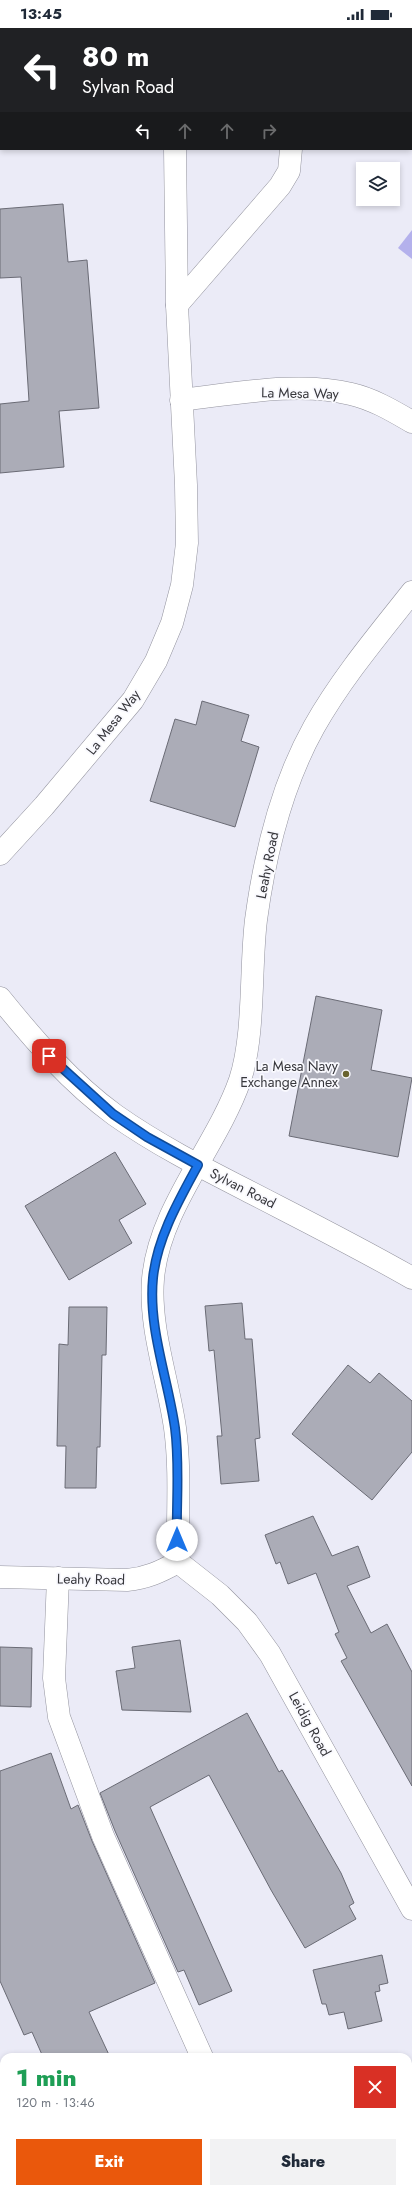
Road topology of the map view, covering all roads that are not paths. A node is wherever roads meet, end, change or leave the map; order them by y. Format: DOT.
graph roads {
  1 [pos="175,150"];
  2 [pos="291,150"];
  3 [pos="176,305"];
  4 [pos="181,400"];
  5 [pos="412,422"];
  6 [pos="412,592"];
  7 [pos="0,854"];
  8 [pos="0,998"];
  9 [pos="198,1165"];
  10 [pos="412,1278"];
  11 [pos="178,1562"];
  12 [pos="0,1577"];
  13 [pos="58,1578"];
  14 [pos="412,1909"];
  15 [pos="200,2053"];
  1 -- 3 [label="street, La Mesa Way"];
  2 -- 3 [label="street"];
  3 -- 4 [label="street, La Mesa Way"];
  4 -- 5 [label="street, La Mesa Way"];
  4 -- 7 [label="street, La Mesa Way"];
  6 -- 9 [label="street, Leahy Road"];
  8 -- 9 [label="street, Sylvan Road"];
  9 -- 10 [label="street, Sylvan Road"];
  9 -- 11 [label="street, Leahy Road"];
  11 -- 13 [label="street, Leahy Road"];
  11 -- 14 [label="street, Leidig Road"];
  12 -- 13 [label="street, Leahy Road"];
  13 -- 15 [label="street"];
}
